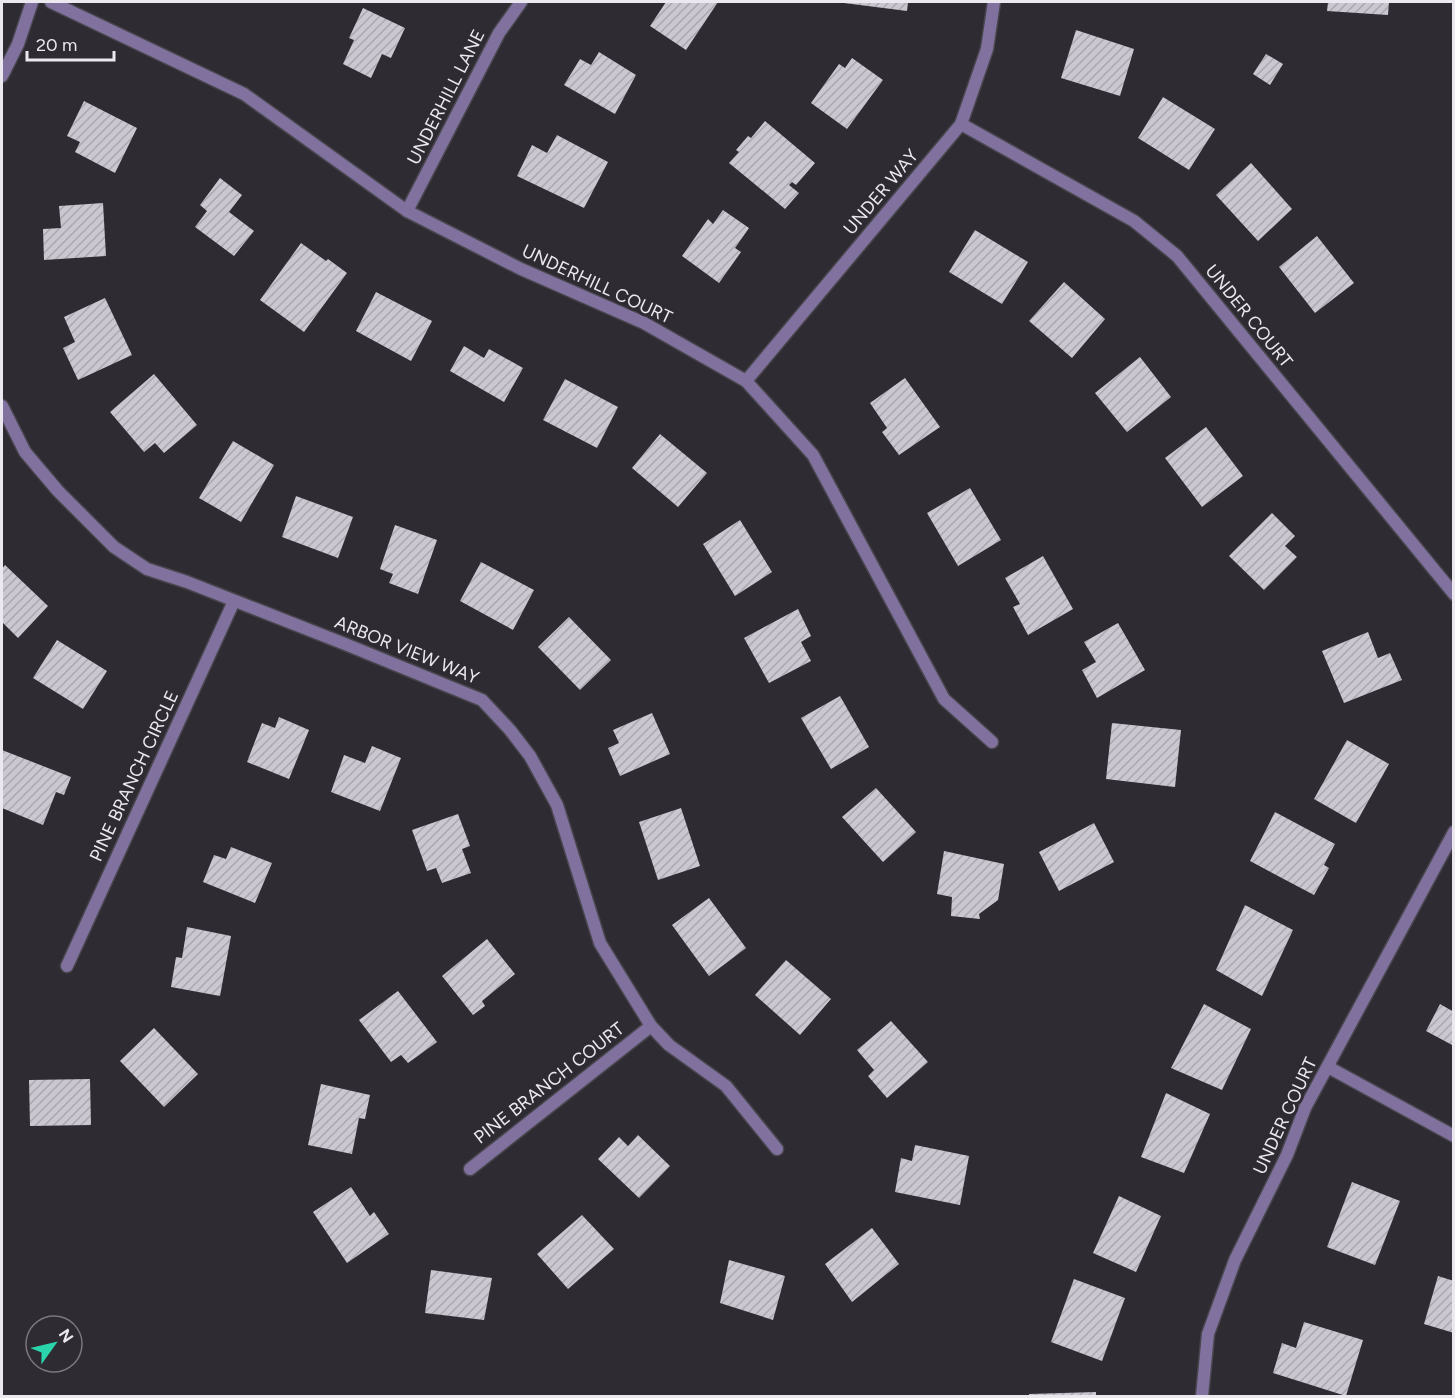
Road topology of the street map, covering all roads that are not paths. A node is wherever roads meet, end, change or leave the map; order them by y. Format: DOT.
graph roads {
  1 [pos="32,2"];
  2 [pos="51,2"];
  3 [pos="521,2"];
  4 [pos="994,2"];
  5 [pos="2,76"];
  6 [pos="961,124"];
  7 [pos="407,211"];
  8 [pos="746,381"];
  9 [pos="2,406"];
  10 [pos="1454,594"];
  11 [pos="234,601"];
  12 [pos="992,742"];
  13 [pos="1454,832"];
  14 [pos="67,966"];
  15 [pos="651,1026"];
  16 [pos="1328,1066"];
  17 [pos="1454,1136"];
  18 [pos="777,1149"];
  19 [pos="470,1169"];
  20 [pos="1202,1396"];
  1 -- 5 [label="street"];
  2 -- 7 [label="street, UNDERHILL COURT"];
  3 -- 7 [label="street, UNDERHILL LANE"];
  4 -- 6 [label="street, UNDER WAY"];
  6 -- 8 [label="street, UNDER WAY"];
  6 -- 10 [label="street, UNDER COURT"];
  7 -- 8 [label="street, UNDERHILL COURT"];
  8 -- 12 [label="street, UNDERHILL COURT"];
  9 -- 11 [label="street, ARBOR VIEW WAY"];
  11 -- 14 [label="street, PINE BRANCH CIRCLE"];
  11 -- 15 [label="street, ARBOR VIEW WAY"];
  13 -- 16 [label="street, UNDER COURT"];
  15 -- 18 [label="street, ARBOR VIEW WAY"];
  15 -- 19 [label="street, PINE BRANCH COURT"];
  16 -- 17 [label="street"];
  16 -- 20 [label="street, UNDER COURT"];
}
